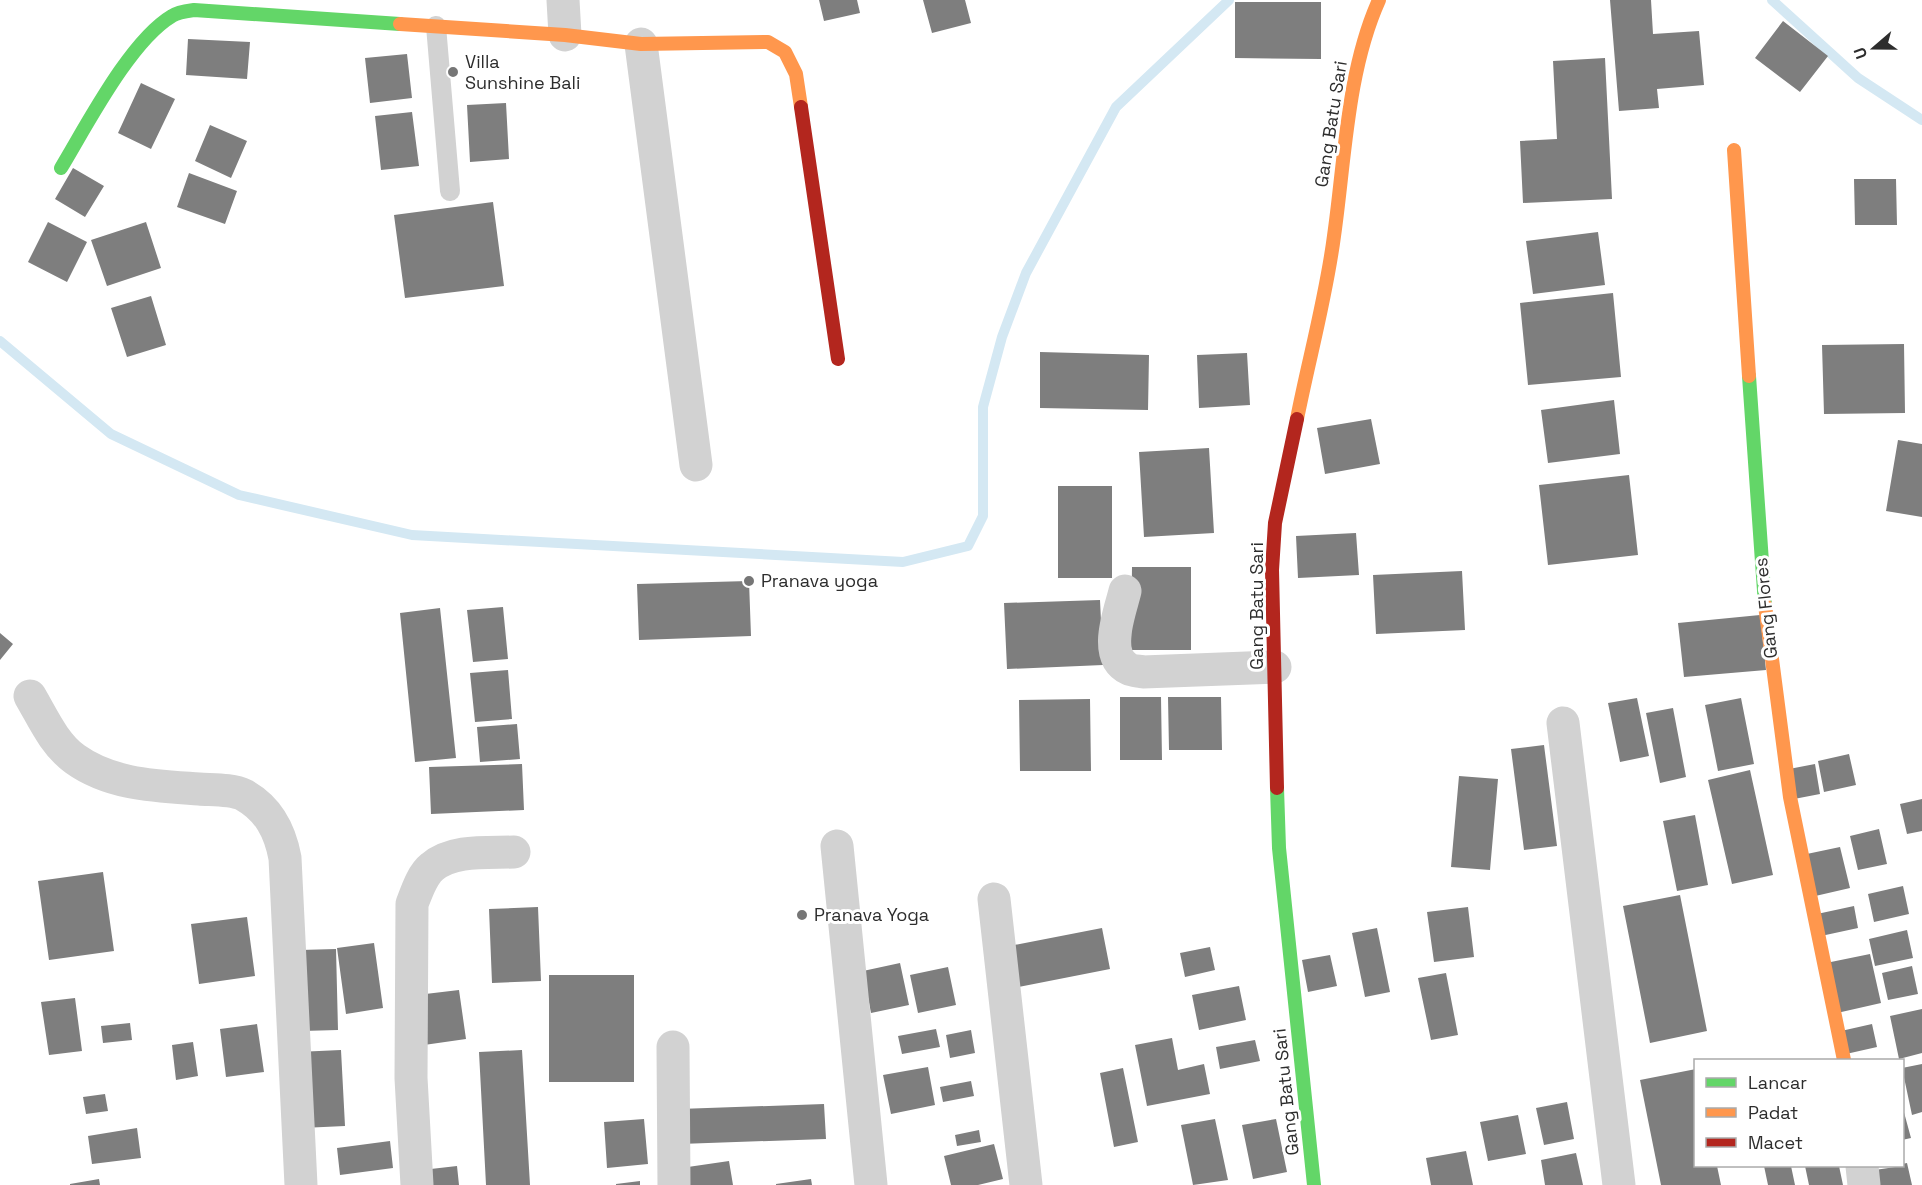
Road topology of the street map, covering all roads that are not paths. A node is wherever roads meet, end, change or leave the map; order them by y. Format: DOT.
graph roads {
  1 [pos="563,0"];
  2 [pos="1379,0"];
  3 [pos="436,26"];
  4 [pos="565,34"];
  5 [pos="641,44"];
  6 [pos="1734,150"];
  7 [pos="61,168"];
  8 [pos="450,191"];
  9 [pos="838,359"];
  10 [pos="696,465"];
  11 [pos="1125,591"];
  12 [pos="1275,668"];
  13 [pos="30,696"];
  14 [pos="1563,723"];
  15 [pos="837,846"];
  16 [pos="514,852"];
  17 [pos="994,899"];
  18 [pos="673,1047"];
  19 [pos="1844,1059"];
  20 [pos="1862,1167"];
  21 [pos="301,1185"];
  22 [pos="417,1185"];
  23 [pos="674,1185"];
  24 [pos="871,1185"];
  25 [pos="1026,1185"];
  26 [pos="1314,1185"];
  27 [pos="1619,1185"];
  28 [pos="1864,1185"];
  1 -- 4 [label="street"];
  2 -- 12 [label="street, Gang Batu Sari"];
  3 -- 4 [label="street"];
  3 -- 7 [label="street"];
  3 -- 8 [label="lane"];
  4 -- 5 [label="street"];
  5 -- 9 [label="street"];
  5 -- 10 [label="street"];
  6 -- 19 [label="street, Gang Flores"];
  11 -- 12 [label="street"];
  12 -- 26 [label="street, Gang Batu Sari"];
  13 -- 21 [label="street"];
  14 -- 27 [label="street"];
  15 -- 24 [label="street"];
  16 -- 22 [label="street"];
  17 -- 25 [label="street"];
  18 -- 23 [label="street"];
  20 -- 28 [label="street"];
}
